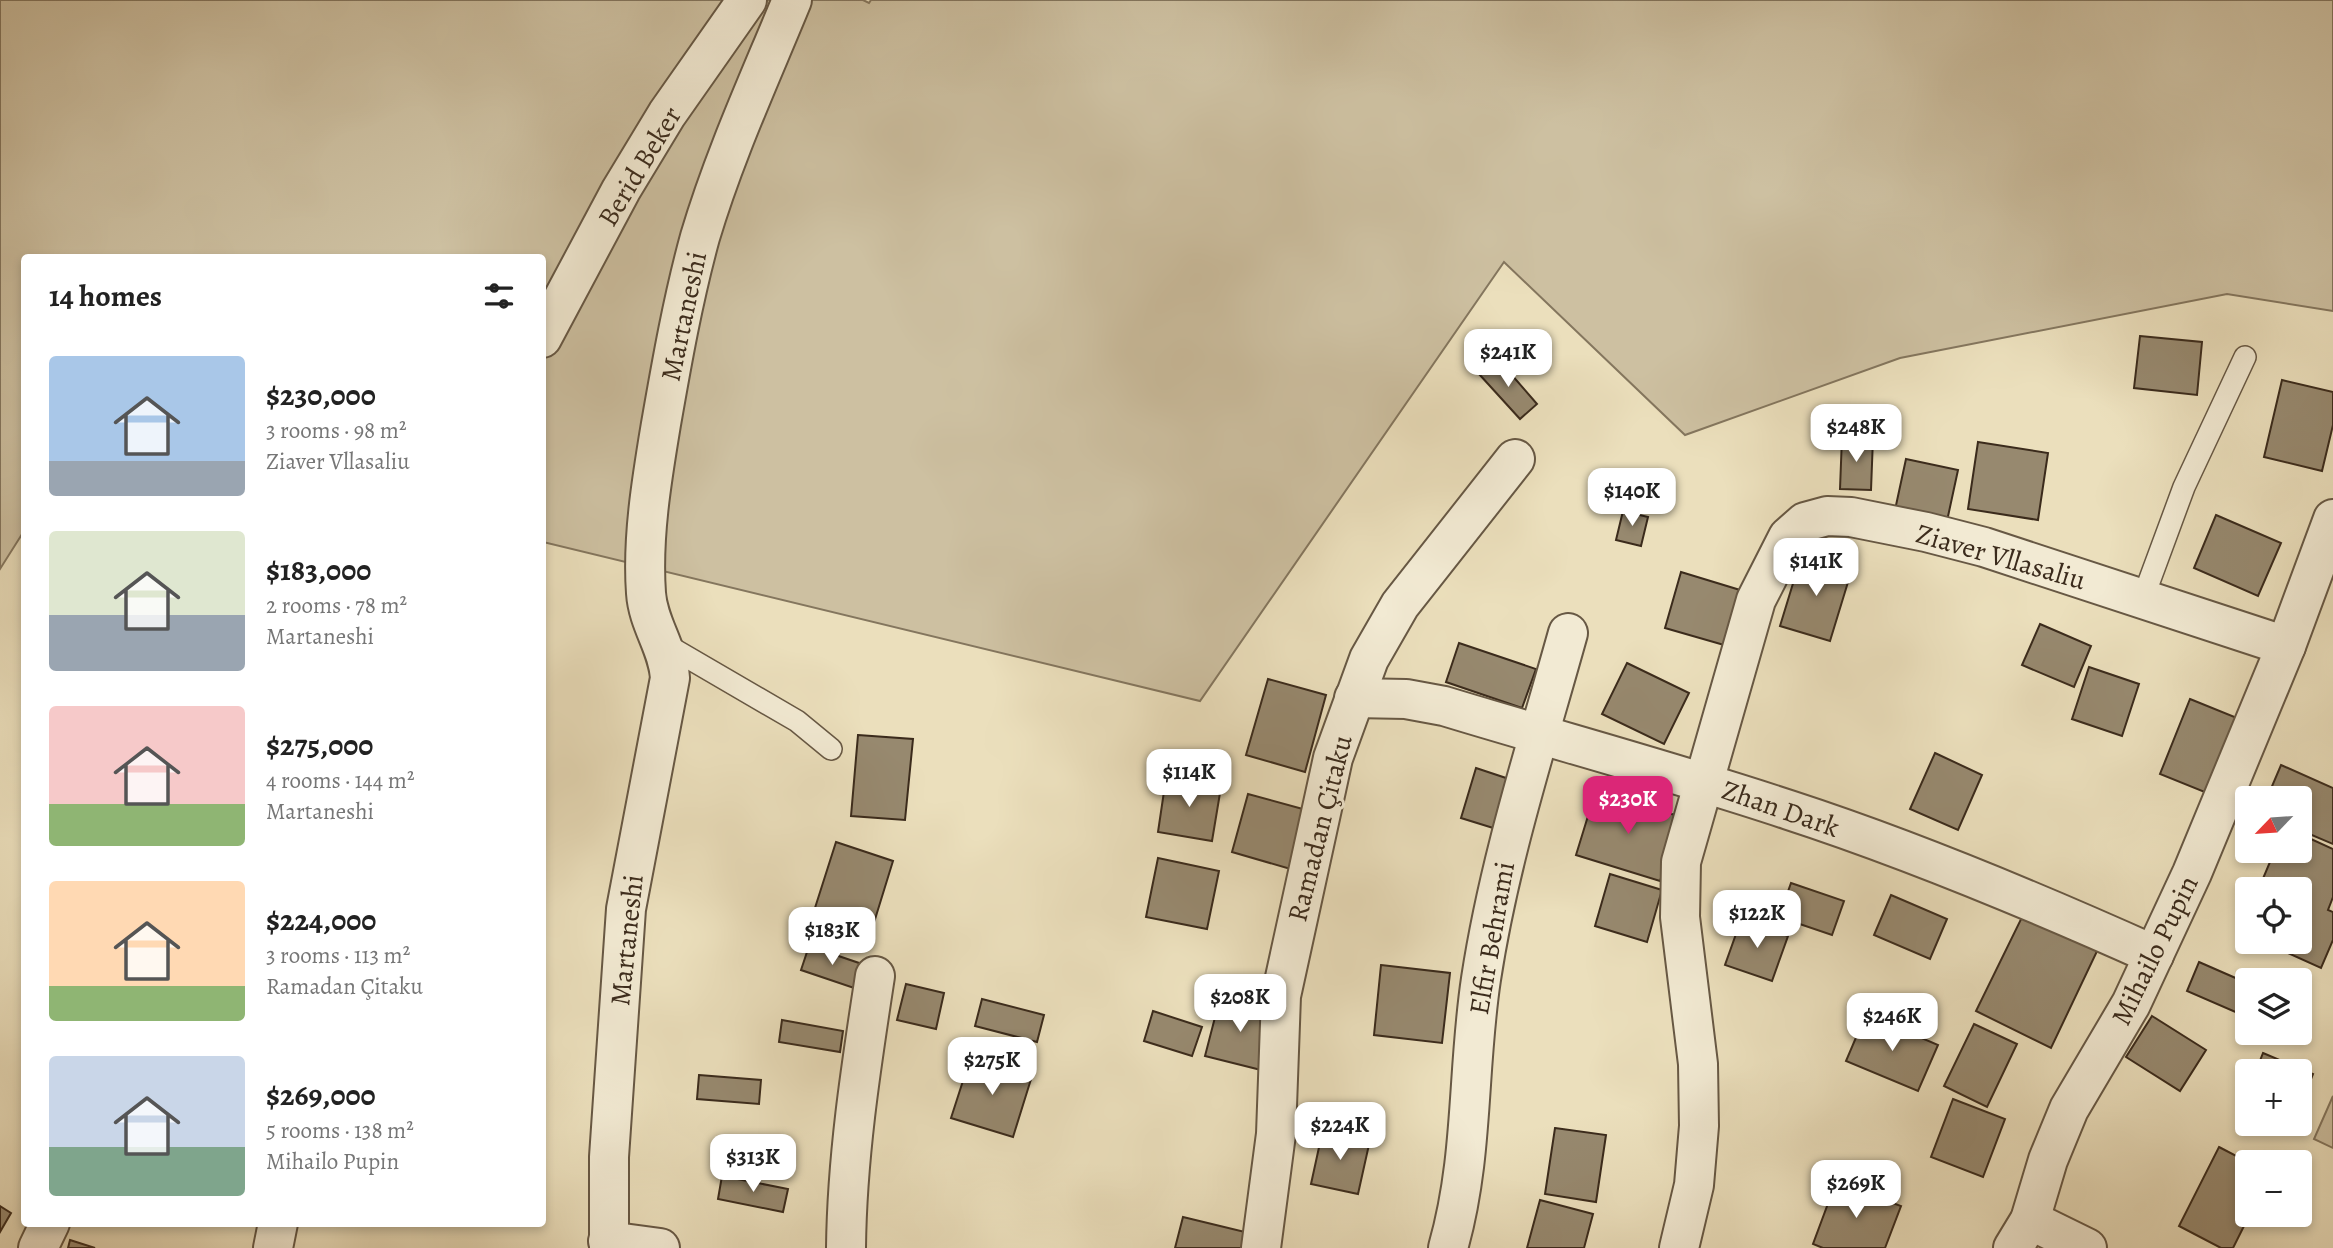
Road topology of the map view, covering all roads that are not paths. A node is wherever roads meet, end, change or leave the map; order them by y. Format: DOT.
graph roads {
  1 [pos="747,0"];
  2 [pos="792,0"];
  3 [pos="546,331"];
  4 [pos="2245,357"];
  5 [pos="1515,459"];
  6 [pos="2331,528"];
  7 [pos="2143,598"];
  8 [pos="1568,633"];
  9 [pos="663,643"];
  10 [pos="2286,646"];
  11 [pos="1354,698"];
  12 [pos="1539,735"];
  13 [pos="831,749"];
  14 [pos="1704,782"];
  15 [pos="2154,956"];
  16 [pos="876,976"];
  17 [pos="48,1227"];
  18 [pos="277,1227"];
  19 [pos="2021,1234"];
  20 [pos="608,1245"];
  21 [pos="38,1248"];
  22 [pos="273,1248"];
  23 [pos="660,1248"];
  24 [pos="846,1248"];
  25 [pos="1261,1248"];
  26 [pos="1448,1248"];
  27 [pos="1679,1248"];
  28 [pos="2087,1248"];
  1 -- 3 [label="street, Berid Beker"];
  2 -- 9 [label="street, Martaneshi"];
  4 -- 7 [label="lane"];
  5 -- 11 [label="street, Ramadan Çitaku"];
  6 -- 10 [label="street, Mihailo Pupin"];
  7 -- 10 [label="street"];
  7 -- 14 [label="street, Ziaver Vllasaliu"];
  8 -- 12 [label="street, Elfir Behrami"];
  9 -- 13 [label="lane"];
  9 -- 20 [label="street, Martaneshi"];
  10 -- 15 [label="street, Mihailo Pupin"];
  11 -- 12 [label="street, Zhan Dark"];
  11 -- 25 [label="street, Ramadan Çitaku"];
  12 -- 14 [label="street, Zhan Dark"];
  12 -- 26 [label="street, Elfir Behrami"];
  14 -- 15 [label="street, Zhan Dark"];
  14 -- 27 [label="street, Ziaver Vllasaliu"];
  15 -- 19 [label="street, Mihailo Pupin"];
  16 -- 24 [label="street"];
  17 -- 21 [label="street"];
  18 -- 22 [label="street"];
  19 -- 28 [label="street"];
  20 -- 23 [label="street, Martaneshi"];
}
